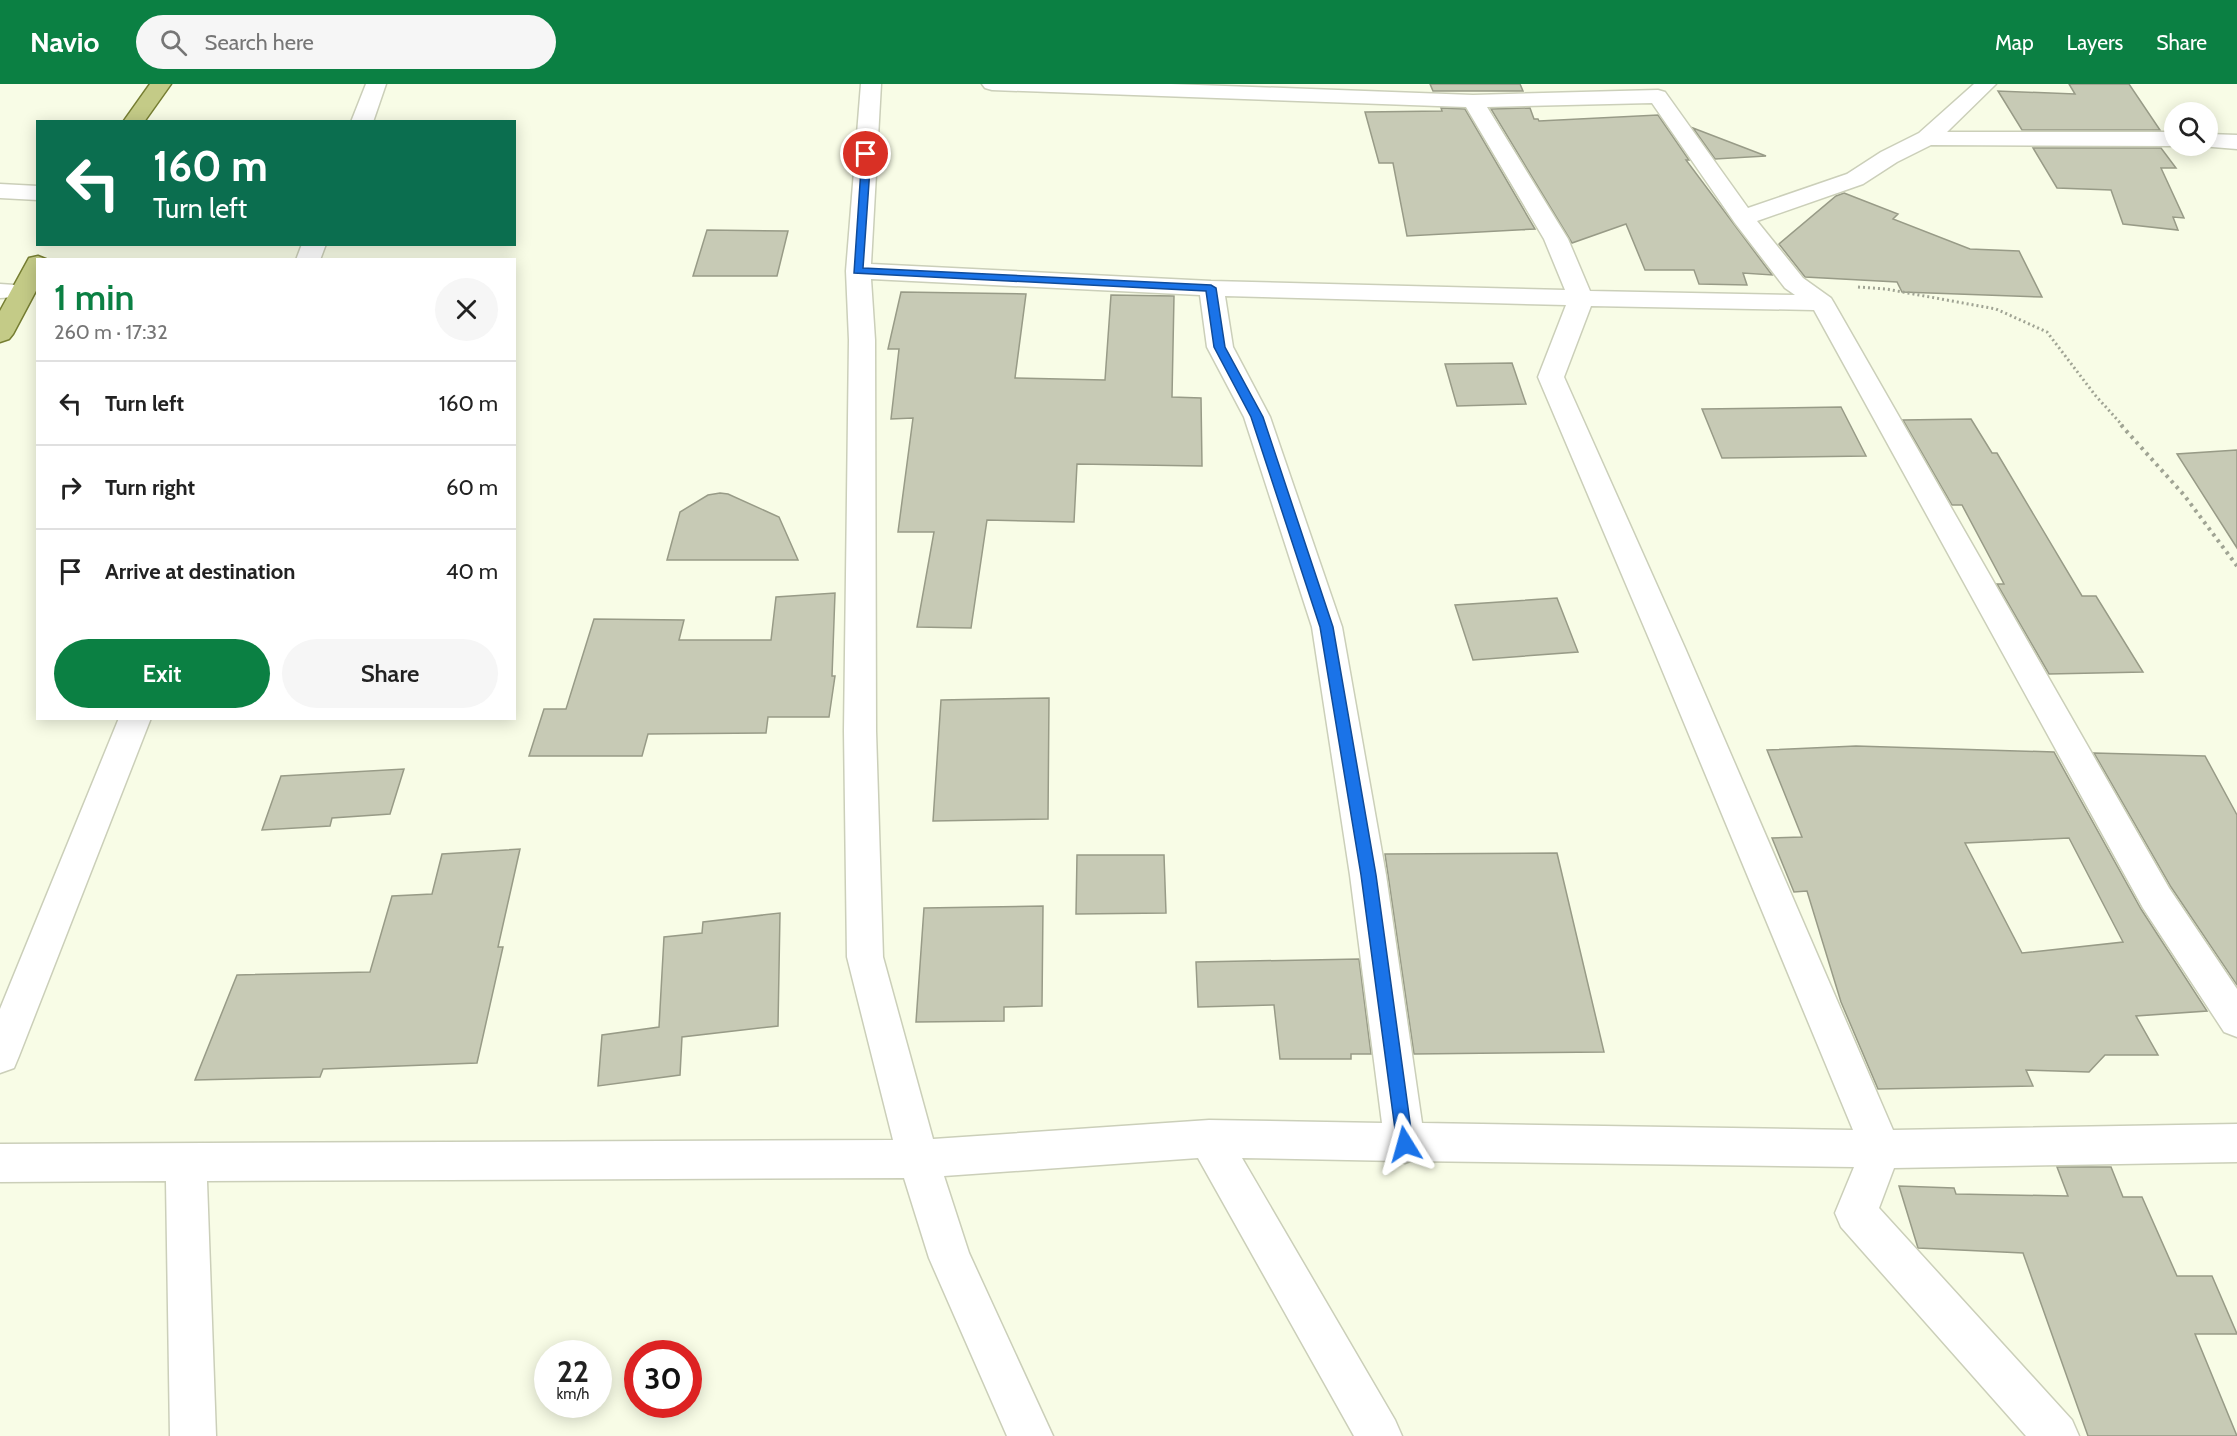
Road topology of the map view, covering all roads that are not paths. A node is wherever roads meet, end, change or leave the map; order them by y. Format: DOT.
graph roads {
  1 [pos="161,84"];
  2 [pos="376,84"];
  3 [pos="871,84"];
  4 [pos="992,84"];
  5 [pos="1986,84"];
  6 [pos="1473,101"];
  7 [pos="134,120"];
  8 [pos="363,120"];
  9 [pos="1927,138"];
  10 [pos="2164,139"];
  11 [pos="2218,141"];
  12 [pos="2237,142"];
  13 [pos="0,191"];
  14 [pos="36,193"];
  15 [pos="1743,218"];
  16 [pos="36,264"];
  17 [pos="858,271"];
  18 [pos="1211,288"];
  19 [pos="10,291"];
  20 [pos="1581,298"];
  21 [pos="1822,303"];
  22 [pos="0,334"];
  23 [pos="134,720"];
  24 [pos="2237,1020"];
  25 [pos="0,1056"];
  26 [pos="1209,1139"];
  27 [pos="1405,1144"];
  28 [pos="1881,1149"];
  29 [pos="2231,1150"];
  30 [pos="918,1159"];
  31 [pos="0,1163"];
  32 [pos="186,1164"];
  33 [pos="193,1436"];
  34 [pos="1030,1436"];
  35 [pos="1379,1436"];
  36 [pos="2056,1436"];
  1 -- 7 [label="main road"];
  2 -- 8 [label="street"];
  3 -- 17 [label="street"];
  4 -- 6 [label="street"];
  5 -- 9 [label="street"];
  6 -- 15 [label="street"];
  6 -- 20 [label="street"];
  9 -- 10 [label="street"];
  9 -- 15 [label="street"];
  11 -- 12 [label="street"];
  13 -- 14 [label="street"];
  15 -- 21 [label="street"];
  16 -- 19 [label="main road"];
  17 -- 18 [label="street"];
  17 -- 30 [label="street"];
  18 -- 20 [label="street"];
  18 -- 27 [label="street"];
  19 -- 22 [label="main road"];
  20 -- 21 [label="street"];
  20 -- 28 [label="street"];
  21 -- 24 [label="street"];
  23 -- 25 [label="street"];
  26 -- 27 [label="street"];
  26 -- 30 [label="street"];
  26 -- 35 [label="street"];
  27 -- 28 [label="street"];
  28 -- 29 [label="street"];
  28 -- 36 [label="street"];
  30 -- 32 [label="street"];
  30 -- 34 [label="street"];
  31 -- 32 [label="street"];
  32 -- 33 [label="street"];
}
